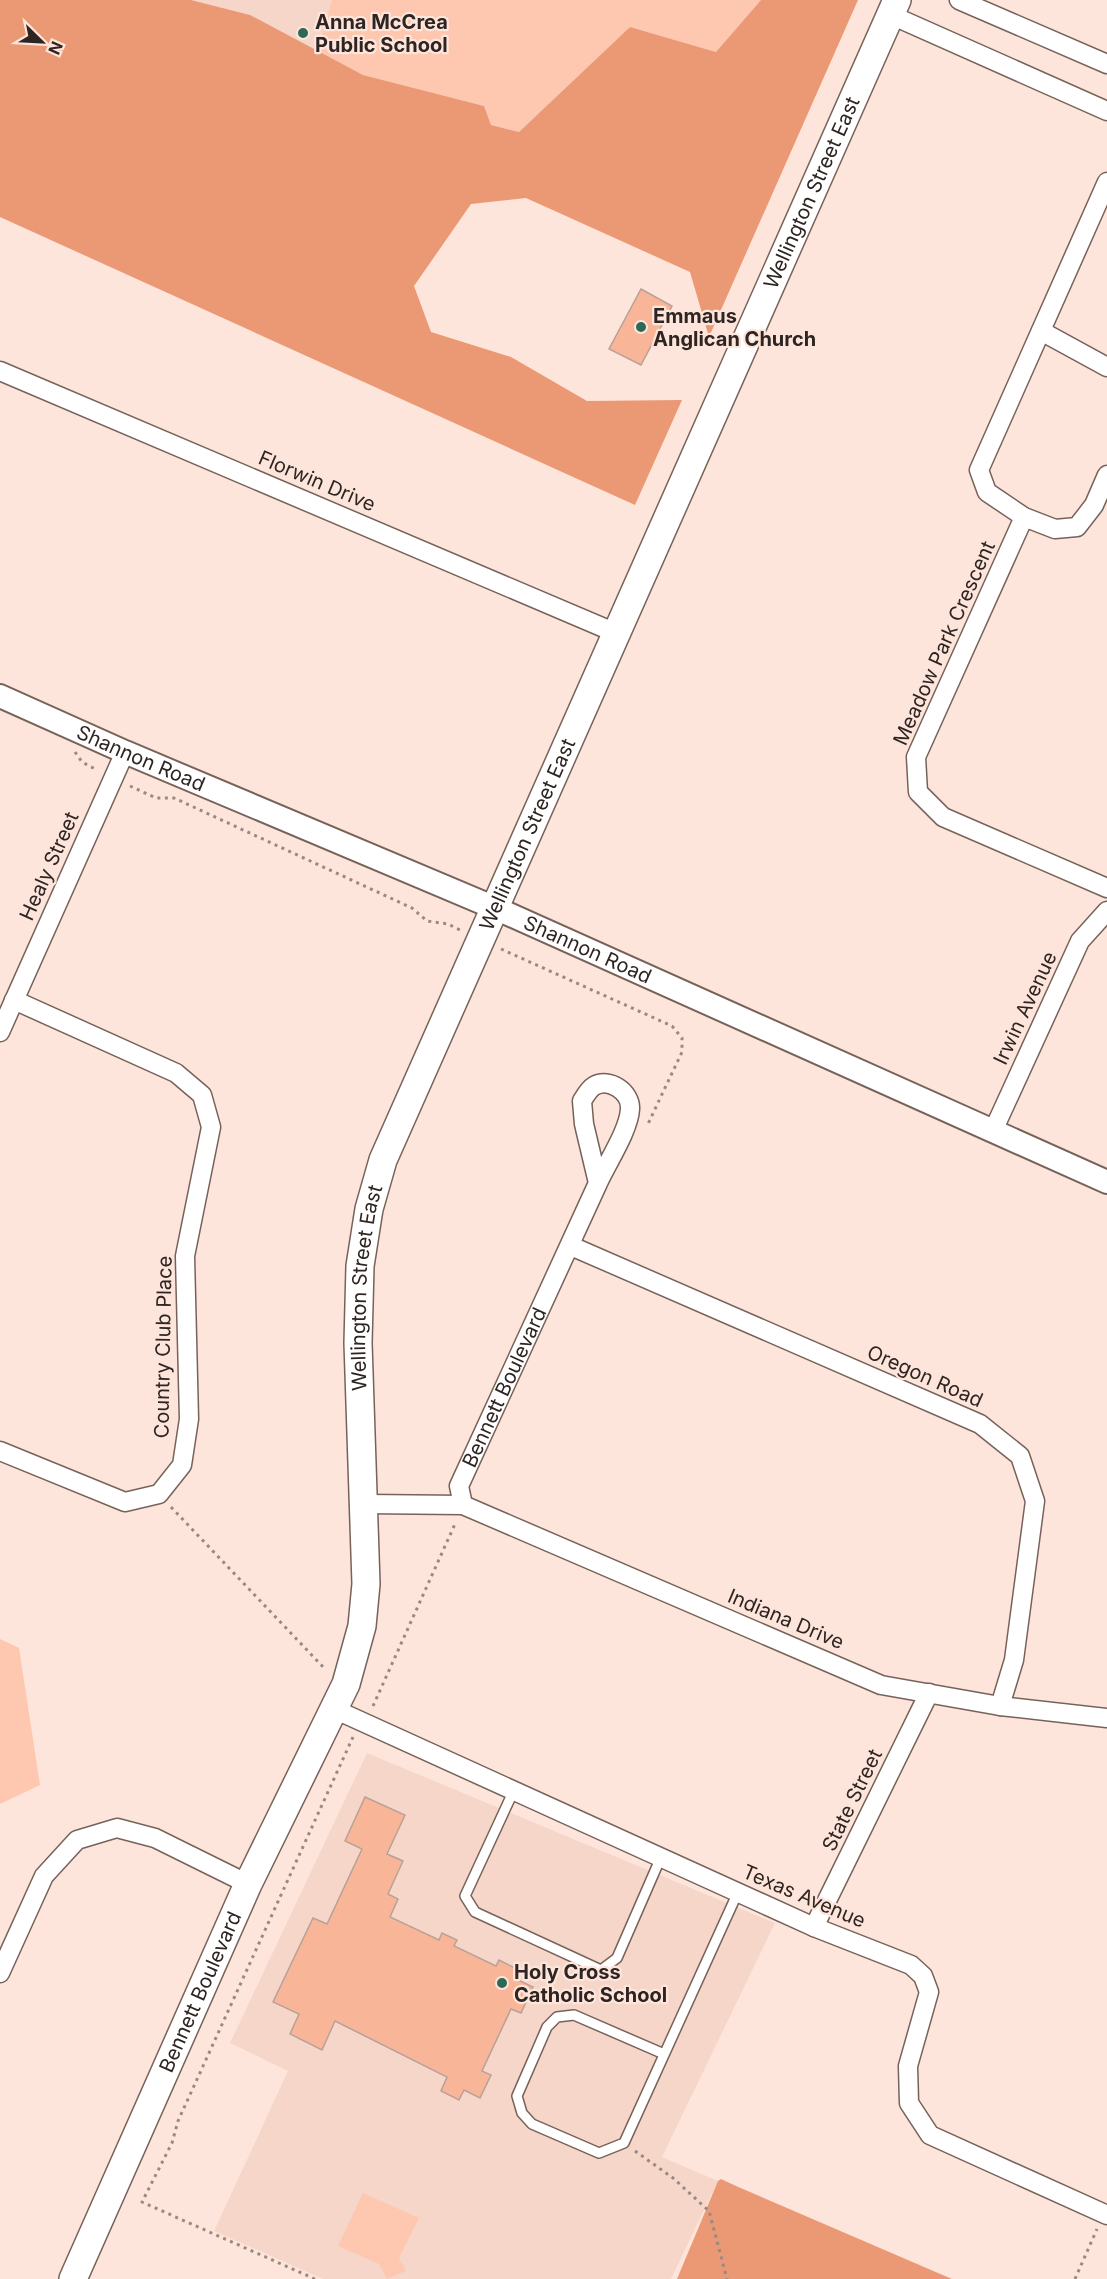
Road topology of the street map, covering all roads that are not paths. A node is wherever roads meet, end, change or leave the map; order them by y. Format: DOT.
graph roads {
  1 [pos="959,0"];
  2 [pos="894,8"];
  3 [pos="1107,64"];
  4 [pos="1107,111"];
  5 [pos="1107,182"];
  6 [pos="1041,331"];
  7 [pos="1107,367"];
  8 [pos="0,371"];
  9 [pos="1107,475"];
  10 [pos="1024,517"];
  11 [pos="616,633"];
  12 [pos="0,696"];
  13 [pos="125,752"];
  14 [pos="1107,888"];
  15 [pos="495,908"];
  16 [pos="1107,911"];
  17 [pos="14,1000"];
  18 [pos="0,1032"];
  19 [pos="993,1131"];
  20 [pos="1107,1182"];
  21 [pos="598,1183"];
  22 [pos="571,1246"];
  23 [pos="0,1451"];
  24 [pos="365,1504"];
  25 [pos="464,1505"];
  26 [pos="930,1693"];
  27 [pos="1000,1706"];
  28 [pos="334,1708"];
  29 [pos="1107,1718"];
  30 [pos="514,1790"];
  31 [pos="661,1857"];
  32 [pos="248,1884"];
  33 [pos="738,1892"];
  34 [pos="814,1927"];
  35 [pos="0,1973"];
  36 [pos="664,2054"];
  37 [pos="1106,2215"];
  38 [pos="73,2279"];
  1 -- 3 [label="street"];
  2 -- 4 [label="street"];
  2 -- 11 [label="main road, Wellington Street East"];
  5 -- 6 [label="street"];
  6 -- 7 [label="street"];
  6 -- 10 [label="street"];
  8 -- 11 [label="street, Florwin Drive"];
  9 -- 10 [label="street"];
  10 -- 14 [label="street, Meadow Park Crescent"];
  11 -- 15 [label="main road, Wellington Street East"];
  12 -- 13 [label="street, Shannon Road"];
  13 -- 15 [label="street, Shannon Road"];
  13 -- 17 [label="street, Healy Street"];
  15 -- 19 [label="street, Shannon Road"];
  15 -- 24 [label="main road, Wellington Street East"];
  16 -- 19 [label="street, Irwin Avenue"];
  17 -- 18 [label="street, Healy Street"];
  17 -- 23 [label="street, Country Club Place"];
  19 -- 20 [label="street, Shannon Road"];
  21 -- 21 [label="street, Bennett Boulevard"];
  21 -- 22 [label="street, Bennett Boulevard"];
  22 -- 25 [label="street, Bennett Boulevard"];
  22 -- 27 [label="street, Oregon Road"];
  24 -- 25 [label="street"];
  24 -- 28 [label="main road, Wellington Street East"];
  25 -- 26 [label="street, Indiana Drive"];
  26 -- 27 [label="street, Indiana Drive"];
  26 -- 34 [label="street, State Street"];
  27 -- 29 [label="street, Indiana Drive"];
  28 -- 30 [label="street, Texas Avenue"];
  28 -- 32 [label="main road, Bennett Boulevard"];
  30 -- 31 [label="street, Texas Avenue"];
  30 -- 31 [label="lane"];
  31 -- 33 [label="street, Texas Avenue"];
  32 -- 35 [label="street"];
  32 -- 38 [label="main road, Bennett Boulevard"];
  33 -- 34 [label="street, Texas Avenue"];
  33 -- 36 [label="lane"];
  34 -- 37 [label="street, Texas Avenue"];
  36 -- 36 [label="lane"];
}
